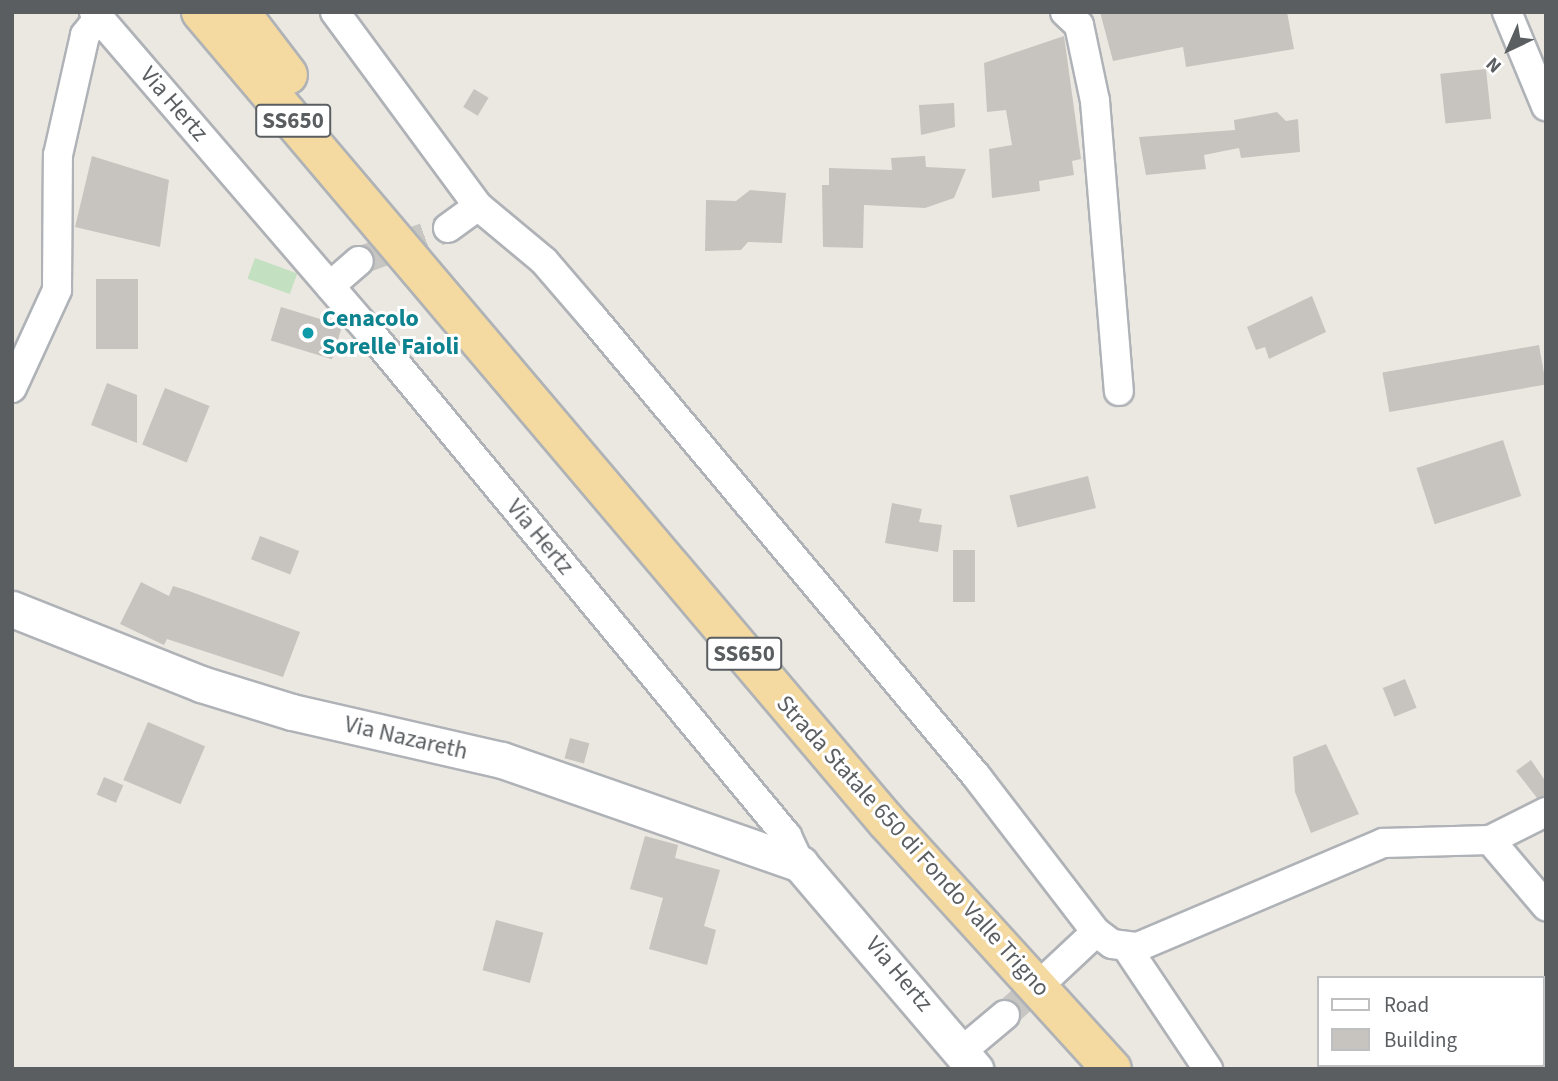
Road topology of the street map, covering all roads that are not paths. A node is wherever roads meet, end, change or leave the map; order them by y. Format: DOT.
graph roads {
  1 [pos="201,12"];
  2 [pos="240,12"];
  3 [pos="335,12"];
  4 [pos="1065,12"];
  5 [pos="1507,12"];
  6 [pos="97,15"];
  7 [pos="1546,106"];
  8 [pos="478,206"];
  9 [pos="448,228"];
  10 [pos="384,232"];
  11 [pos="359,261"];
  12 [pos="330,286"];
  13 [pos="12,388"];
  14 [pos="1119,391"];
  15 [pos="12,608"];
  16 [pos="1546,812"];
  17 [pos="1490,839"];
  18 [pos="800,864"];
  19 [pos="1546,906"];
  20 [pos="1096,932"];
  21 [pos="1127,948"];
  22 [pos="1049,976"];
  23 [pos="1005,1015"];
  24 [pos="968,1060"];
  25 [pos="1112,1069"];
  26 [pos="1208,1069"];
  1 -- 10 [label="highway, Strada Statale 650 di Fondo Valle Trigno / SS650"];
  2 -- 10 [label="highway"];
  3 -- 8 [label="street"];
  4 -- 14 [label="street"];
  5 -- 7 [label="street"];
  6 -- 12 [label="street, Via Hertz"];
  6 -- 13 [label="street"];
  8 -- 9 [label="street"];
  8 -- 20 [label="street"];
  10 -- 25 [label="highway, Strada Statale 650 di Fondo Valle Trigno / SS650"];
  11 -- 12 [label="street"];
  12 -- 18 [label="street, Via Hertz"];
  15 -- 18 [label="street, Via Nazareth"];
  16 -- 17 [label="street"];
  17 -- 19 [label="street"];
  17 -- 21 [label="street"];
  18 -- 24 [label="street, Via Hertz"];
  20 -- 21 [label="street"];
  20 -- 22 [label="street"];
  21 -- 26 [label="street"];
  23 -- 24 [label="street"];
}
